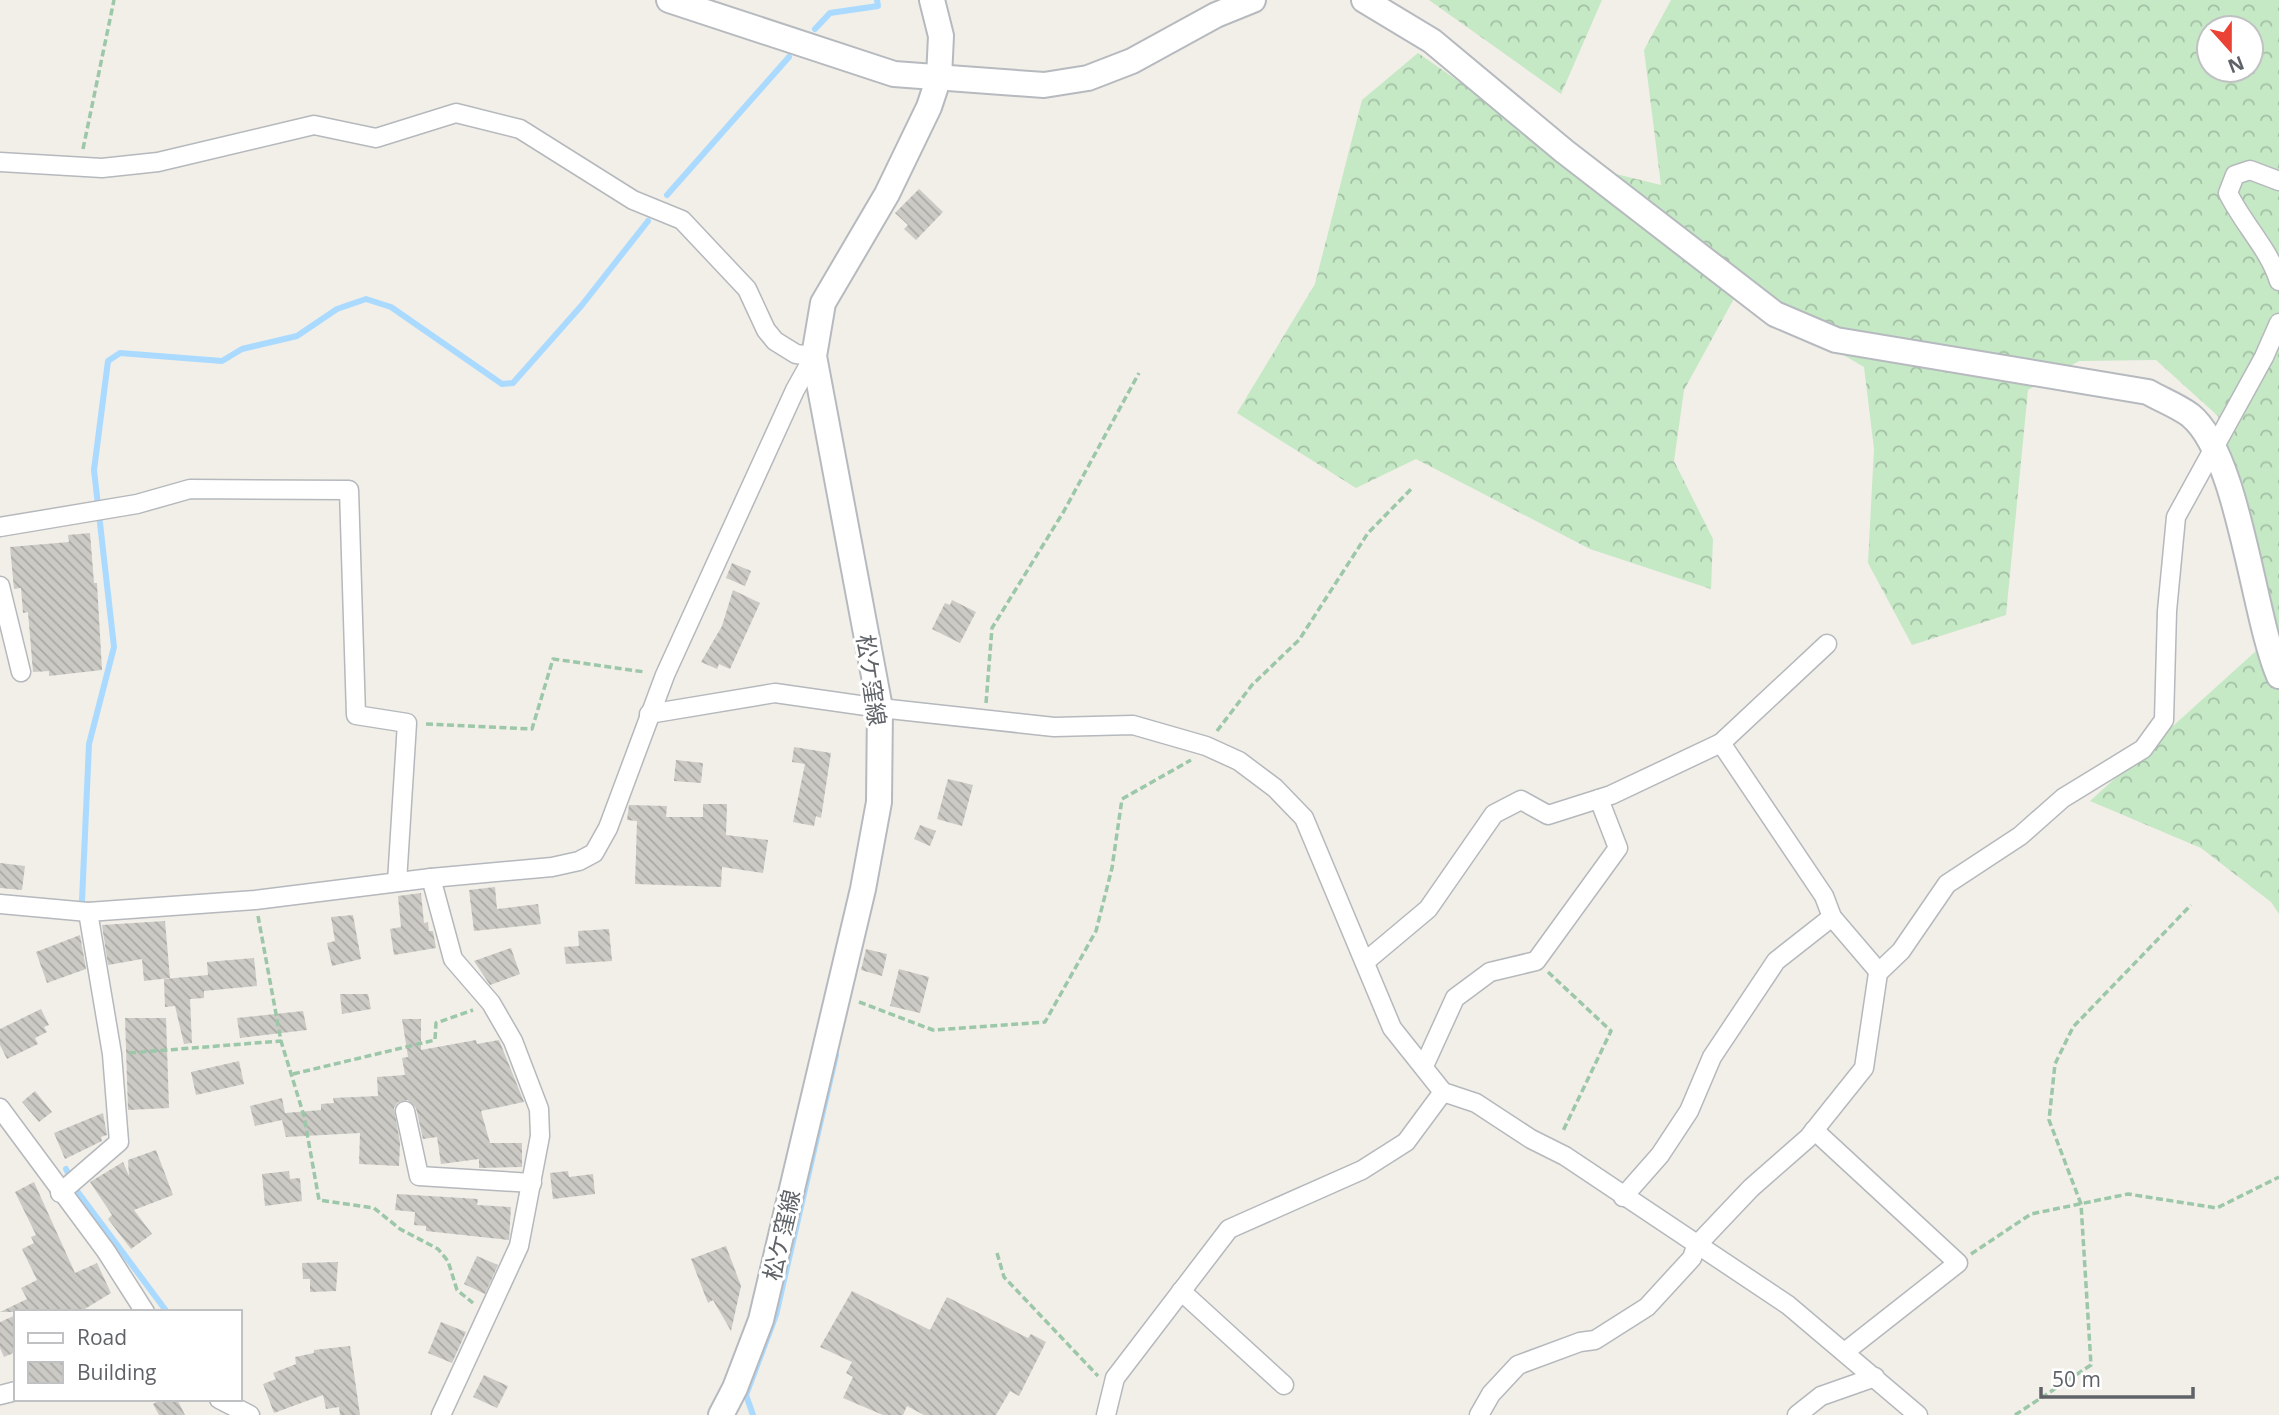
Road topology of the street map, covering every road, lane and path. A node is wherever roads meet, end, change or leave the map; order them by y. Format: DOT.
graph roads {
  1 [pos="114,0"];
  2 [pos="669,0"];
  3 [pos="932,0"];
  4 [pos="1253,0"];
  5 [pos="1364,0"];
  6 [pos="939,77"];
  7 [pos="0,162"];
  8 [pos="80,165"];
  9 [pos="2279,181"];
  10 [pos="2279,281"];
  11 [pos="2279,323"];
  12 [pos="814,356"];
  13 [pos="1139,373"];
  14 [pos="2215,449"];
  15 [pos="1413,487"];
  16 [pos="0,527"];
  17 [pos="0,586"];
  18 [pos="1827,644"];
  19 [pos="21,672"];
  20 [pos="665,675"];
  21 [pos="2279,677"];
  22 [pos="880,708"];
  23 [pos="649,714"];
  24 [pos="985,719"];
  25 [pos="407,723"];
  26 [pos="1721,743"];
  27 [pos="1206,746"];
  28 [pos="1599,799"];
  29 [pos="431,878"];
  30 [pos="397,882"];
  31 [pos="255,900"];
  32 [pos="0,904"];
  33 [pos="2191,905"];
  34 [pos="81,912"];
  35 [pos="1832,917"];
  36 [pos="1366,961"];
  37 [pos="1536,961"];
  38 [pos="1879,972"];
  39 [pos="837,994"];
  40 [pos="491,1003"];
  41 [pos="281,1041"];
  42 [pos="111,1054"];
  43 [pos="1424,1066"];
  44 [pos="293,1074"];
  45 [pos="1443,1093"];
  46 [pos="0,1108"];
  47 [pos="405,1111"];
  48 [pos="1814,1130"];
  49 [pos="1553,1151"];
  50 [pos="2279,1177"];
  51 [pos="532,1183"];
  52 [pos="64,1190"];
  53 [pos="1623,1197"];
  54 [pos="2081,1203"];
  55 [pos="1696,1247"];
  56 [pos="997,1254"];
  57 [pos="1958,1263"];
  58 [pos="1181,1291"];
  59 [pos="144,1310"];
  60 [pos="488,1316"];
  61 [pos="1846,1351"];
  62 [pos="1875,1377"];
  63 [pos="1284,1385"];
  64 [pos="1111,1391"];
  65 [pos="223,1401"];
  66 [pos="250,1415"];
  67 [pos="441,1415"];
  68 [pos="720,1415"];
  69 [pos="1106,1415"];
  70 [pos="1479,1415"];
  71 [pos="1797,1415"];
  72 [pos="1918,1415"];
  73 [pos="2015,1415"];
  1 -- 8 [label="path"];
  2 -- 6 [label="street"];
  3 -- 6 [label="street, 松ケ窪線"];
  4 -- 6 [label="street"];
  5 -- 14 [label="street"];
  6 -- 12 [label="street, 松ケ窪線"];
  7 -- 8 [label="street"];
  8 -- 12 [label="street"];
  9 -- 10 [label="street"];
  11 -- 14 [label="street"];
  12 -- 20 [label="street"];
  12 -- 22 [label="street, 松ケ窪線"];
  13 -- 24 [label="path"];
  14 -- 21 [label="street"];
  14 -- 38 [label="street"];
  15 -- 27 [label="path"];
  16 -- 25 [label="street"];
  17 -- 19 [label="street"];
  18 -- 26 [label="street"];
  20 -- 23 [label="street"];
  20 -- 25 [label="path"];
  22 -- 23 [label="street"];
  22 -- 24 [label="street"];
  22 -- 39 [label="street, 松ケ窪線"];
  23 -- 29 [label="street"];
  24 -- 27 [label="street"];
  25 -- 30 [label="street"];
  26 -- 28 [label="street"];
  26 -- 35 [label="street"];
  27 -- 36 [label="street"];
  27 -- 39 [label="path"];
  28 -- 36 [label="street"];
  28 -- 37 [label="street"];
  29 -- 30 [label="street"];
  29 -- 40 [label="street"];
  30 -- 31 [label="street"];
  31 -- 34 [label="street"];
  31 -- 41 [label="path"];
  32 -- 34 [label="street"];
  33 -- 54 [label="path"];
  34 -- 42 [label="street"];
  35 -- 38 [label="street"];
  35 -- 53 [label="street"];
  36 -- 43 [label="street"];
  37 -- 43 [label="street"];
  37 -- 49 [label="path"];
  38 -- 48 [label="street"];
  39 -- 68 [label="street, 松ケ窪線"];
  40 -- 44 [label="path"];
  40 -- 51 [label="street"];
  41 -- 42 [label="path"];
  41 -- 44 [label="path"];
  42 -- 52 [label="street"];
  43 -- 45 [label="street"];
  44 -- 60 [label="path"];
  45 -- 49 [label="street"];
  45 -- 58 [label="street"];
  46 -- 52 [label="street"];
  47 -- 51 [label="street"];
  48 -- 55 [label="street"];
  48 -- 57 [label="street"];
  49 -- 53 [label="street"];
  50 -- 54 [label="path"];
  51 -- 60 [label="street"];
  52 -- 59 [label="street"];
  53 -- 55 [label="street"];
  54 -- 57 [label="path"];
  54 -- 73 [label="path"];
  55 -- 61 [label="street"];
  55 -- 70 [label="street"];
  56 -- 64 [label="path"];
  57 -- 61 [label="street"];
  58 -- 63 [label="street"];
  58 -- 64 [label="street"];
  60 -- 67 [label="street"];
  61 -- 62 [label="street"];
  62 -- 71 [label="street"];
  62 -- 72 [label="street"];
  64 -- 69 [label="street"];
  65 -- 66 [label="street"];
}
